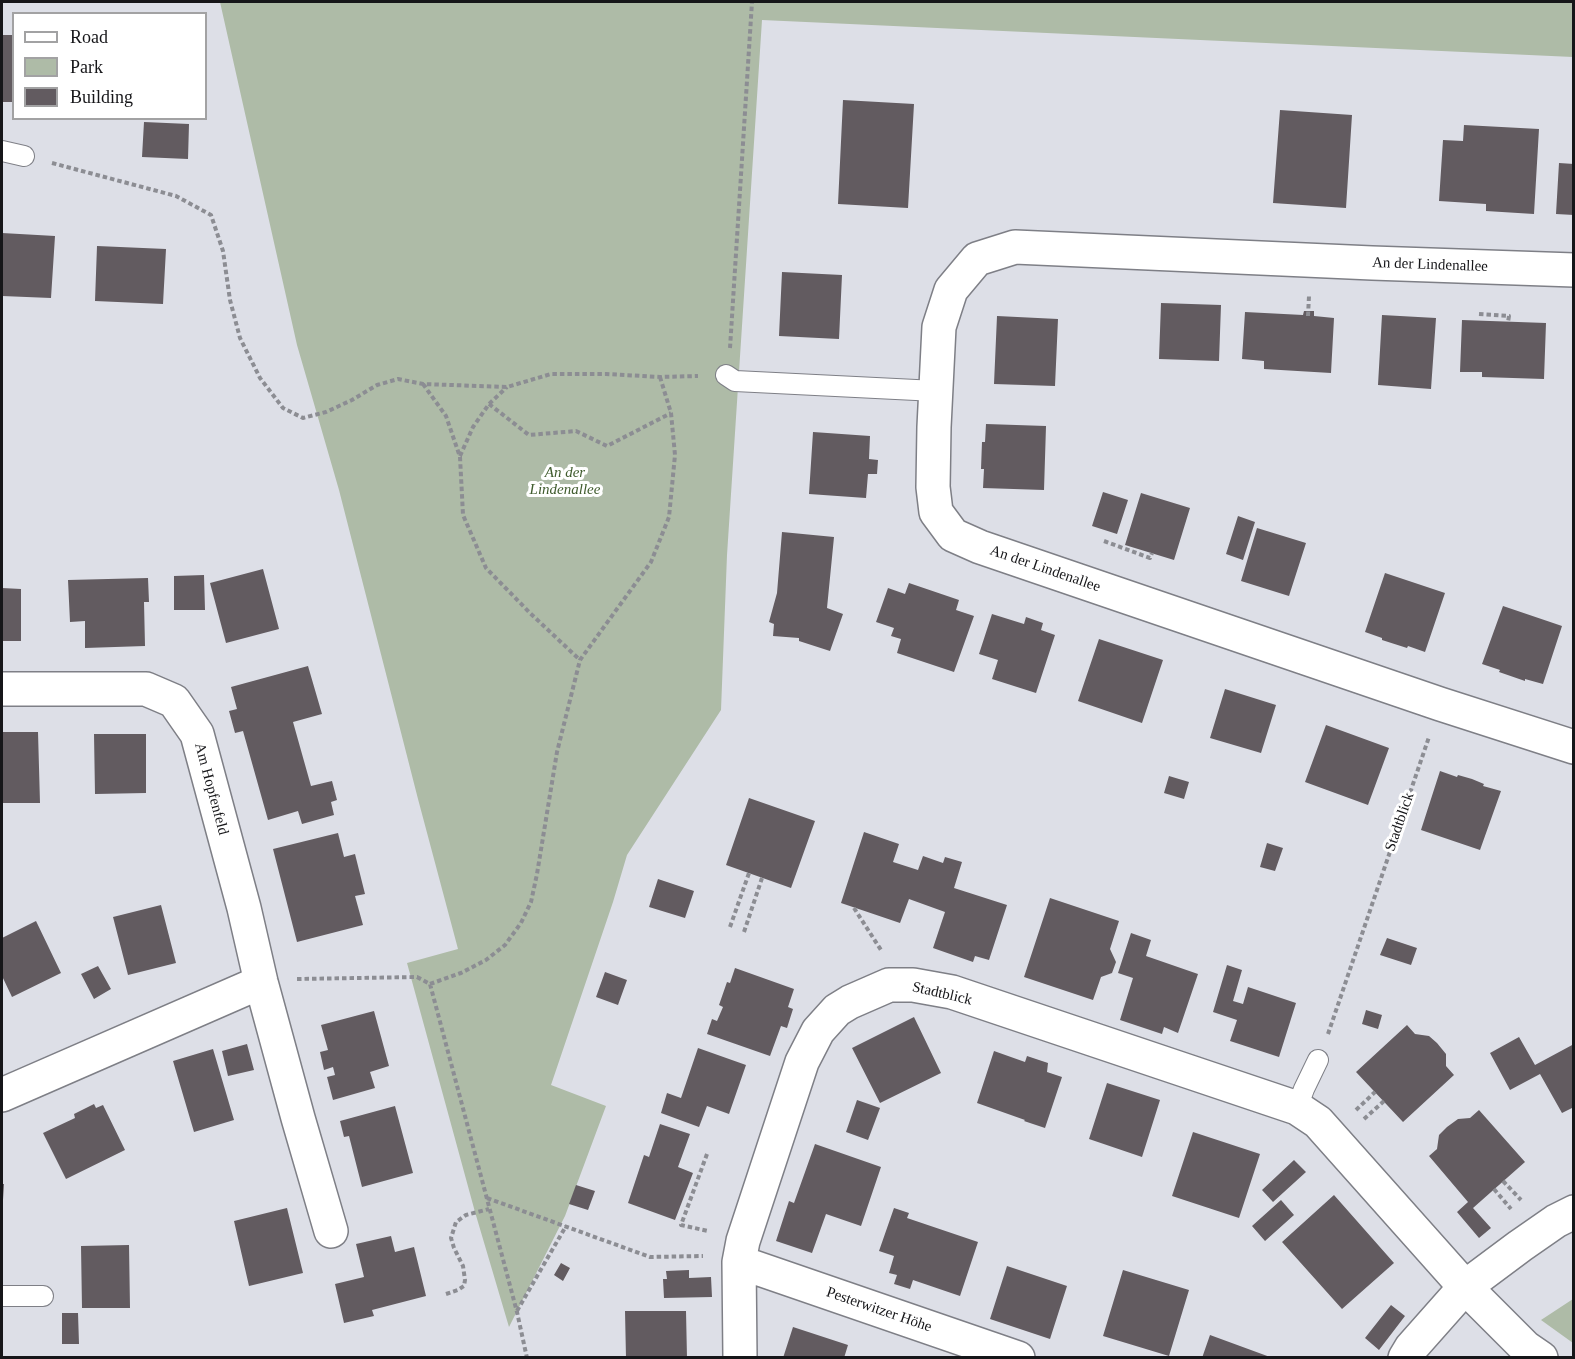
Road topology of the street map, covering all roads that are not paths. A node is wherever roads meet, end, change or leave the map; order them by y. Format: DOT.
graph roads {
  1 [pos="2,151"];
  2 [pos="24,156"];
  3 [pos="1574,270"];
  4 [pos="726,375"];
  5 [pos="936,391"];
  6 [pos="2,689"];
  7 [pos="1574,747"];
  8 [pos="276,980"];
  9 [pos="1318,1060"];
  10 [pos="2,1095"];
  11 [pos="1297,1107"];
  12 [pos="1574,1212"];
  13 [pos="331,1231"];
  14 [pos="724,1259"];
  15 [pos="1465,1287"];
  16 [pos="2,1296"];
  17 [pos="43,1296"];
  18 [pos="740,1358"];
  19 [pos="1018,1358"];
  20 [pos="1405,1358"];
  21 [pos="1541,1358"];
  1 -- 2 [label="lane"];
  3 -- 5 [label="street, An der Lindenallee"];
  4 -- 5 [label="lane"];
  5 -- 7 [label="street, An der Lindenallee"];
  6 -- 8 [label="street, Am Hopfenfeld"];
  8 -- 10 [label="street"];
  8 -- 13 [label="street, Am Hopfenfeld"];
  9 -- 11 [label="lane"];
  11 -- 14 [label="street, Stadtblick"];
  11 -- 15 [label="street, Stadtblick"];
  12 -- 15 [label="street"];
  14 -- 18 [label="street, Stadtblick"];
  14 -- 19 [label="street, Pesterwitzer Höhe"];
  15 -- 20 [label="street"];
  15 -- 21 [label="street, Stadtblick"];
  16 -- 17 [label="lane"];
}
